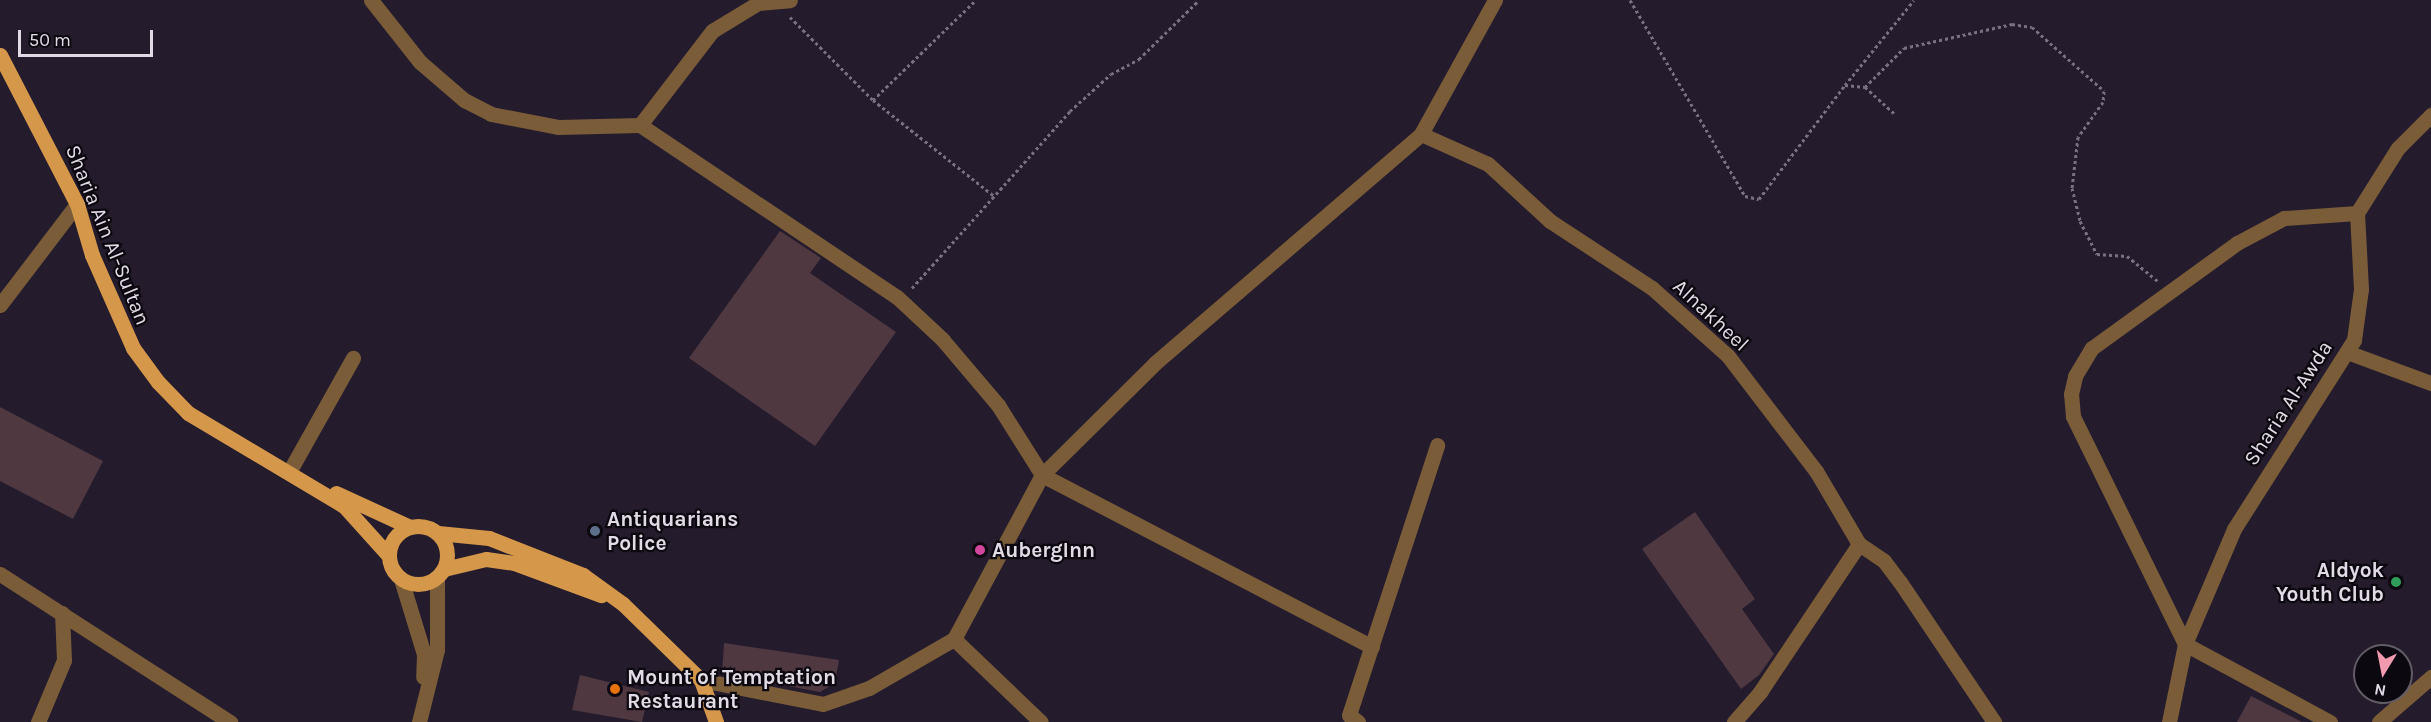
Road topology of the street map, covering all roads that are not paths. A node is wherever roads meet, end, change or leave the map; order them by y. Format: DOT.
graph roads {
  1 [pos="371,0"];
  2 [pos="1495,0"];
  3 [pos="783,2"];
  4 [pos="0,56"];
  5 [pos="2431,115"];
  6 [pos="640,125"];
  7 [pos="1420,134"];
  8 [pos="77,204"];
  9 [pos="2357,213"];
  10 [pos="0,305"];
  11 [pos="2347,352"];
  12 [pos="353,358"];
  13 [pos="2431,383"];
  14 [pos="1437,445"];
  15 [pos="289,472"];
  16 [pos="1042,475"];
  17 [pos="410,526"];
  18 [pos="438,533"];
  19 [pos="1859,544"];
  20 [pos="389,555"];
  21 [pos="440,573"];
  22 [pos="0,574"];
  23 [pos="401,579"];
  24 [pos="623,604"];
  25 [pos="62,613"];
  26 [pos="954,639"];
  27 [pos="2185,644"];
  28 [pos="1372,647"];
  29 [pos="2431,677"];
  30 [pos="701,680"];
  31 [pos="421,715"];
  32 [pos="1350,720"];
  33 [pos="38,722"];
  34 [pos="230,722"];
  35 [pos="716,722"];
  36 [pos="1041,722"];
  37 [pos="1734,722"];
  38 [pos="1994,722"];
  39 [pos="2169,722"];
  40 [pos="2330,722"];
  41 [pos="2379,722"];
  1 -- 6 [label="street"];
  2 -- 7 [label="street"];
  3 -- 6 [label="street"];
  4 -- 8 [label="main road, Sharia Ain Al-Sultan"];
  5 -- 9 [label="street"];
  6 -- 16 [label="street"];
  7 -- 16 [label="street"];
  7 -- 19 [label="street, Alnakheel"];
  8 -- 10 [label="street"];
  8 -- 15 [label="main road, Sharia Ain Al-Sultan"];
  9 -- 11 [label="street, Sharia Al-Awda"];
  9 -- 27 [label="street"];
  11 -- 13 [label="street"];
  11 -- 27 [label="street, Sharia Al-Awda"];
  12 -- 15 [label="street"];
  14 -- 28 [label="street"];
  15 -- 17 [label="main road, Sharia Ain Al-Sultan"];
  15 -- 20 [label="main road, Sharia Ain Al-Sultan"];
  16 -- 26 [label="street"];
  16 -- 28 [label="street"];
  17 -- 18 [label="main road"];
  17 -- 20 [label="main road"];
  18 -- 21 [label="main road"];
  18 -- 24 [label="main road"];
  19 -- 37 [label="street"];
  19 -- 38 [label="street, Alnakheel"];
  20 -- 23 [label="main road"];
  21 -- 23 [label="main road"];
  21 -- 24 [label="main road"];
  21 -- 31 [label="street"];
  22 -- 25 [label="street"];
  23 -- 31 [label="street"];
  24 -- 30 [label="main road"];
  25 -- 33 [label="street"];
  25 -- 34 [label="street"];
  26 -- 30 [label="street"];
  26 -- 36 [label="street"];
  27 -- 39 [label="street, Sharia Al-Awda"];
  27 -- 40 [label="street"];
  28 -- 32 [label="street"];
  29 -- 41 [label="street"];
  30 -- 35 [label="main road"];
}
